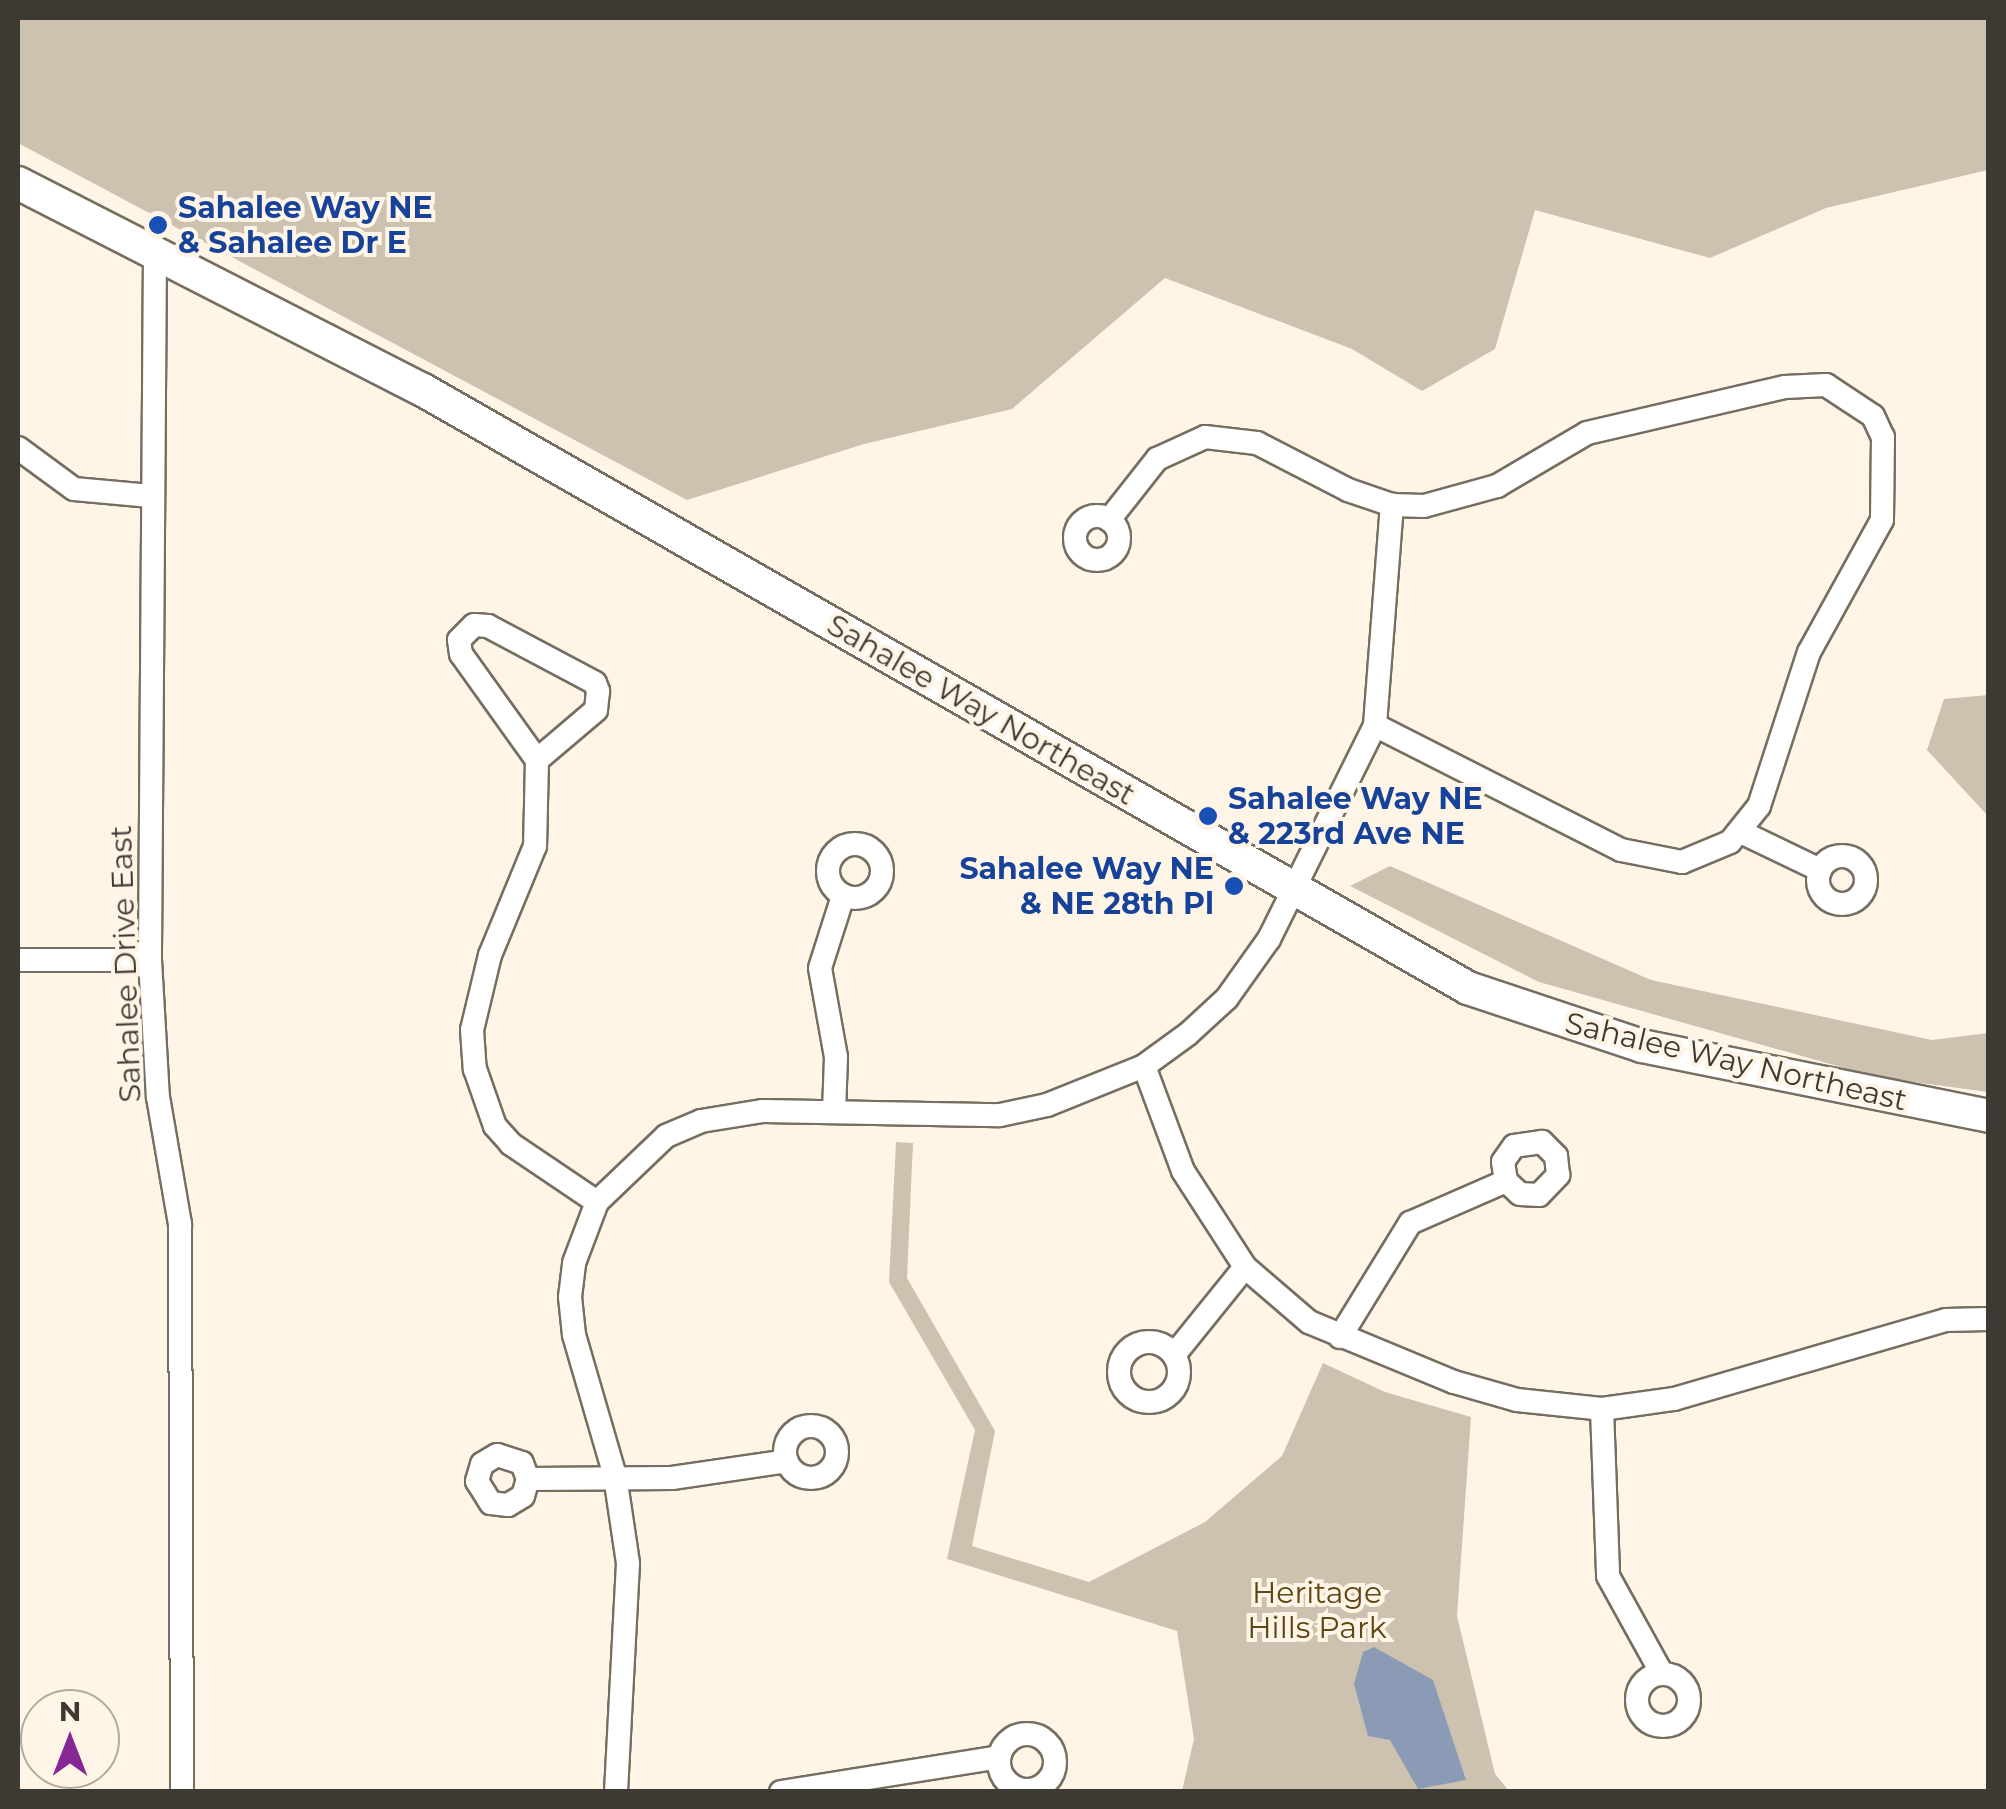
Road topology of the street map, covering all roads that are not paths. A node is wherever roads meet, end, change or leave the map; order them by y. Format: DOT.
graph roads {
  1 [pos="18,184"];
  2 [pos="156,253"];
  3 [pos="18,448"];
  4 [pos="152,496"];
  5 [pos="1392,505"];
  6 [pos="1109,520"];
  7 [pos="1375,725"];
  8 [pos="538,760"];
  9 [pos="1740,832"];
  10 [pos="1820,870"];
  11 [pos="1288,891"];
  12 [pos="843,896"];
  13 [pos="18,960"];
  14 [pos="150,960"];
  15 [pos="1144,1066"];
  16 [pos="834,1112"];
  17 [pos="1988,1116"];
  18 [pos="1506,1181"];
  19 [pos="597,1202"];
  20 [pos="1246,1267"];
  21 [pos="1988,1319"];
  22 [pos="1340,1337"];
  23 [pos="1174,1356"];
  24 [pos="1602,1409"];
  25 [pos="787,1461"];
  26 [pos="615,1476"];
  27 [pos="528,1479"];
  28 [pos="1662,1674"];
  29 [pos="999,1757"];
  30 [pos="182,1792"];
  31 [pos="616,1792"];
  32 [pos="781,1792"];
  1 -- 2 [label="main road, Sahalee Way Northeast"];
  2 -- 4 [label="street, Sahalee Drive East"];
  2 -- 11 [label="main road, Sahalee Way Northeast"];
  3 -- 4 [label="street"];
  4 -- 14 [label="street, Sahalee Drive East"];
  5 -- 6 [label="street"];
  5 -- 7 [label="street"];
  5 -- 9 [label="street"];
  7 -- 9 [label="street"];
  7 -- 11 [label="street"];
  8 -- 8 [label="street"];
  8 -- 19 [label="street"];
  9 -- 10 [label="street"];
  11 -- 15 [label="street"];
  11 -- 17 [label="main road, Sahalee Way Northeast"];
  12 -- 16 [label="street"];
  13 -- 14 [label="street"];
  14 -- 30 [label="street, Sahalee Drive East"];
  15 -- 16 [label="street"];
  15 -- 20 [label="street"];
  16 -- 19 [label="street"];
  18 -- 22 [label="street"];
  19 -- 26 [label="street"];
  20 -- 22 [label="street"];
  20 -- 23 [label="street"];
  21 -- 24 [label="street"];
  22 -- 24 [label="street"];
  24 -- 28 [label="street"];
  25 -- 26 [label="street"];
  26 -- 27 [label="street"];
  26 -- 31 [label="street"];
  29 -- 32 [label="street"];
}
